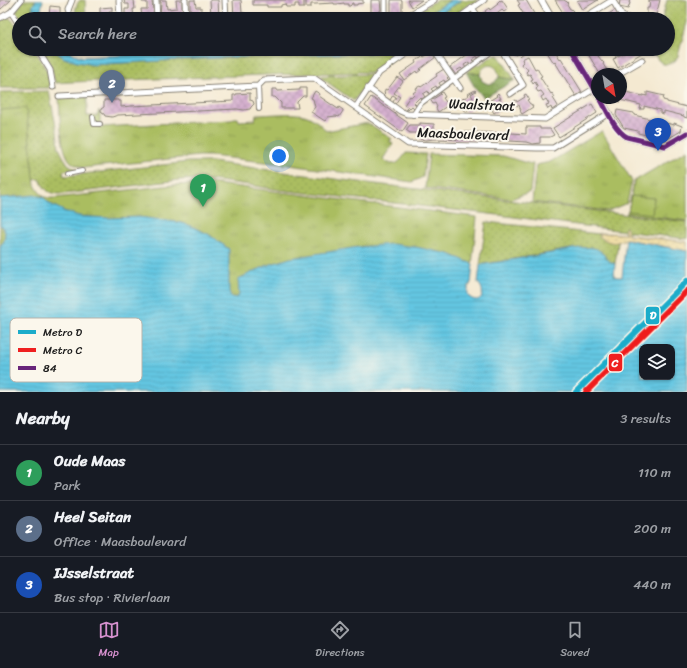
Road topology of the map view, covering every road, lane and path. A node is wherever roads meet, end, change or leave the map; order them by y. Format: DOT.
graph roads {
  1 [pos="21,0"];
  2 [pos="72,0"];
  3 [pos="119,0"];
  4 [pos="156,0"];
  5 [pos="185,0"];
  6 [pos="225,0"];
  7 [pos="385,0"];
  8 [pos="434,0"];
  9 [pos="484,0"];
  10 [pos="541,0"];
  11 [pos="613,0"];
  12 [pos="472,8"];
  13 [pos="11,12"];
  14 [pos="69,12"];
  15 [pos="120,12"];
  16 [pos="157,12"];
  17 [pos="186,12"];
  18 [pos="226,12"];
  19 [pos="385,12"];
  20 [pos="414,12"];
  21 [pos="467,12"];
  22 [pos="475,12"];
  23 [pos="548,12"];
  24 [pos="593,12"];
  25 [pos="620,12"];
  26 [pos="0,18"];
  27 [pos="41,56"];
  28 [pos="403,56"];
  29 [pos="438,56"];
  30 [pos="486,56"];
  31 [pos="505,56"];
  32 [pos="575,56"];
  33 [pos="642,60"];
  34 [pos="627,69"];
  35 [pos="454,80"];
  36 [pos="591,81"];
  37 [pos="258,86"];
  38 [pos="53,87"];
  39 [pos="368,88"];
  40 [pos="460,88"];
  41 [pos="591,92"];
  42 [pos="510,94"];
  43 [pos="59,96"];
  44 [pos="604,104"];
  45 [pos="356,107"];
  46 [pos="259,109"];
  47 [pos="609,113"];
  48 [pos="413,115"];
  49 [pos="94,116"];
  50 [pos="100,124"];
  51 [pos="687,133"];
  52 [pos="82,171"];
  53 [pos="67,174"];
  1 -- 13 [label="street"];
  2 -- 14 [label="street"];
  3 -- 15 [label="street"];
  4 -- 16 [label="street"];
  5 -- 17 [label="street"];
  6 -- 18 [label="street"];
  7 -- 19 [label="street"];
  8 -- 20 [label="street"];
  9 -- 12 [label="street"];
  10 -- 23 [label="street"];
  11 -- 24 [label="street"];
  11 -- 25 [label="street"];
  12 -- 21 [label="street"];
  12 -- 22 [label="street"];
  13 -- 26 [label="street"];
  27 -- 38 [label="street"];
  28 -- 39 [label="street"];
  29 -- 35 [label="street"];
  30 -- 35 [label="street"];
  31 -- 42 [label="street"];
  32 -- 36 [label="street"];
  33 -- 34 [label="street"];
  35 -- 40 [label="street"];
  35 -- 48 [label="street"];
  37 -- 43 [label="street, Maasboulevard"];
  37 -- 45 [label="street, Maasboulevard"];
  37 -- 46 [label="street"];
  39 -- 45 [label="street"];
  39 -- 48 [label="street, Waalstraat"];
  41 -- 48 [label="street, Waalstraat"];
  44 -- 47 [label="street"];
  45 -- 47 [label="street, Maasboulevard"];
  47 -- 51 [label="street"];
  49 -- 50 [label="street"];
  52 -- 53 [label="street"];
}
